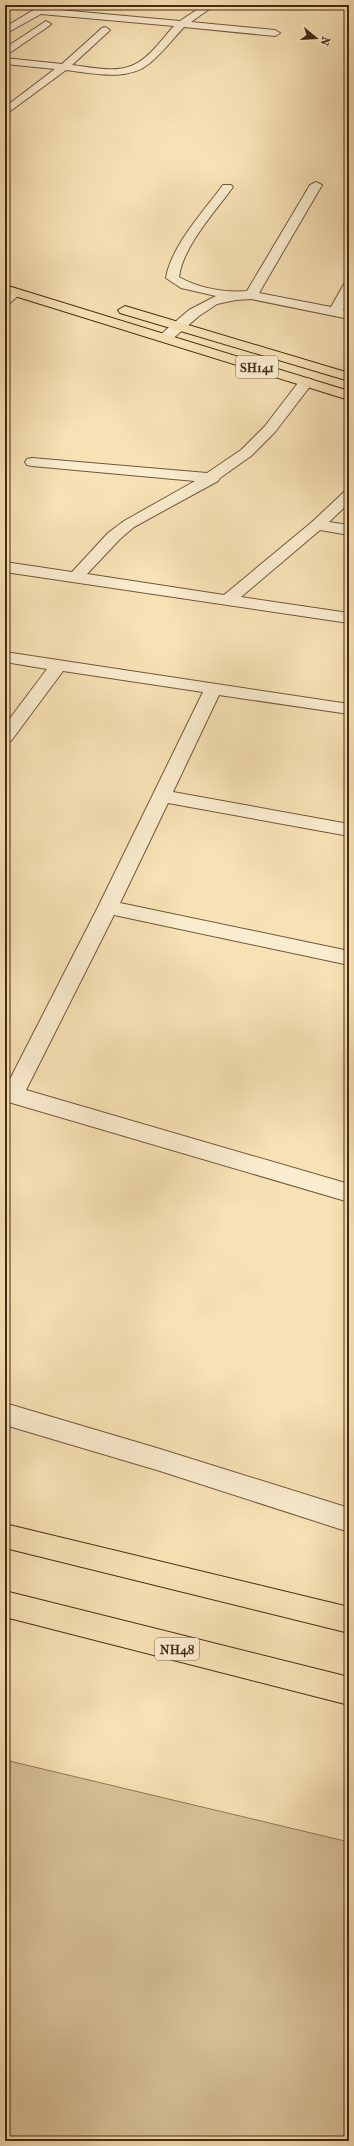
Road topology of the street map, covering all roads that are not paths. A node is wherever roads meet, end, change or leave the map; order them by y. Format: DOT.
graph roads {
  1 [pos="49,5"];
  2 [pos="194,6"];
  3 [pos="208,6"];
  4 [pos="40,11"];
  5 [pos="46,24"];
  6 [pos="182,24"];
  7 [pos="106,30"];
  8 [pos="5,31"];
  9 [pos="275,33"];
  10 [pos="5,53"];
  11 [pos="5,61"];
  12 [pos="64,67"];
  13 [pos="5,112"];
  14 [pos="316,185"];
  15 [pos="227,187"];
  16 [pos="349,288"];
  17 [pos="8,294"];
  18 [pos="235,295"];
  19 [pos="251,295"];
  20 [pos="113,307"];
  21 [pos="335,312"];
  22 [pos="349,315"];
  23 [pos="179,326"];
  24 [pos="165,338"];
  25 [pos="349,377"];
  26 [pos="306,382"];
  27 [pos="349,396"];
  28 [pos="32,462"];
  29 [pos="213,478"];
  30 [pos="349,495"];
  31 [pos="317,525"];
  32 [pos="349,530"];
  33 [pos="5,567"];
  34 [pos="76,577"];
  35 [pos="228,600"];
  36 [pos="349,618"];
  37 [pos="5,656"];
  38 [pos="59,666"];
  39 [pos="212,689"];
  40 [pos="349,710"];
  41 [pos="5,737"];
  42 [pos="162,796"];
  43 [pos="349,830"];
  44 [pos="108,907"];
  45 [pos="349,958"];
  46 [pos="9,1094"];
  47 [pos="349,1193"];
  48 [pos="5,1414"];
  49 [pos="349,1520"];
  50 [pos="5,1536"];
  51 [pos="5,1604"];
  52 [pos="349,1620"];
  53 [pos="349,1691"];
  1 -- 4 [label="street"];
  2 -- 3 [label="street"];
  3 -- 6 [label="street"];
  4 -- 6 [label="street"];
  4 -- 8 [label="street"];
  5 -- 10 [label="street"];
  6 -- 9 [label="street"];
  6 -- 12 [label="street"];
  7 -- 12 [label="street"];
  11 -- 12 [label="street"];
  12 -- 13 [label="street"];
  14 -- 19 [label="street"];
  15 -- 18 [label="street"];
  16 -- 21 [label="street"];
  17 -- 24 [label="main road"];
  18 -- 19 [label="street"];
  18 -- 23 [label="street"];
  19 -- 21 [label="street"];
  20 -- 23 [label="main road"];
  21 -- 22 [label="street"];
  23 -- 24 [label="street"];
  23 -- 25 [label="main road"];
  24 -- 26 [label="main road, SH141"];
  26 -- 27 [label="main road, SH141"];
  26 -- 29 [label="street"];
  28 -- 29 [label="street"];
  29 -- 34 [label="street"];
  30 -- 31 [label="street"];
  31 -- 32 [label="street"];
  31 -- 35 [label="street"];
  33 -- 34 [label="street"];
  34 -- 35 [label="street"];
  35 -- 36 [label="street"];
  37 -- 38 [label="street"];
  38 -- 39 [label="street"];
  38 -- 41 [label="street"];
  39 -- 40 [label="street"];
  39 -- 42 [label="street"];
  42 -- 43 [label="street"];
  42 -- 44 [label="street"];
  44 -- 45 [label="street"];
  44 -- 46 [label="street"];
  46 -- 47 [label="street"];
  48 -- 49 [label="street"];
  50 -- 52 [label="main road"];
  51 -- 53 [label="main road, NH48"];
}
